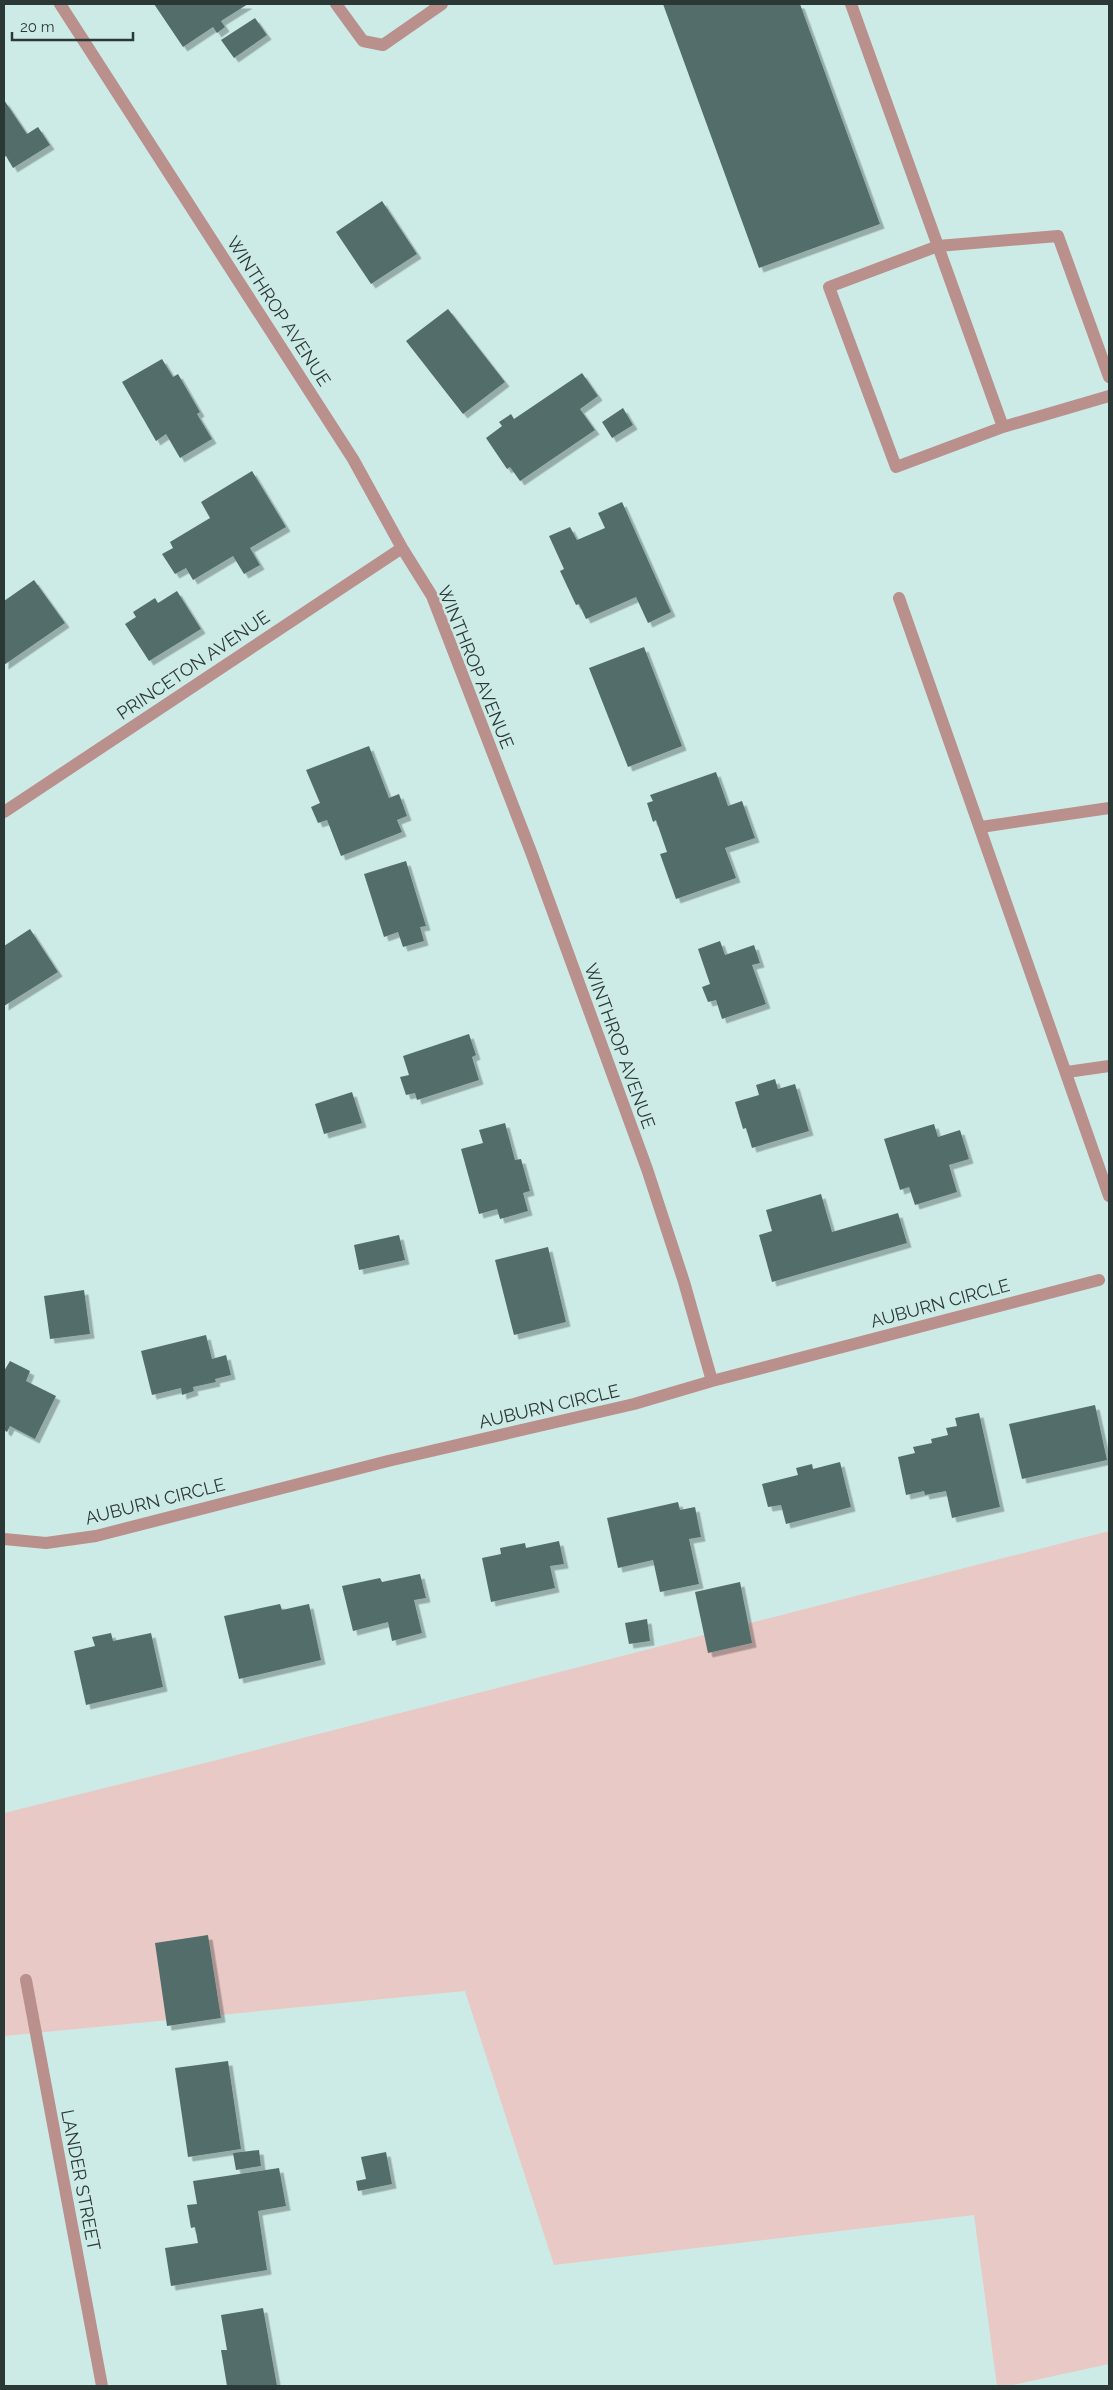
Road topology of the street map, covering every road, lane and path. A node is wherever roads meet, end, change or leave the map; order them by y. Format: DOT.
graph roads {
  1 [pos="60,4"];
  2 [pos="336,4"];
  3 [pos="442,4"];
  4 [pos="851,4"];
  5 [pos="938,246"];
  6 [pos="1109,377"];
  7 [pos="1109,396"];
  8 [pos="1003,427"];
  9 [pos="402,548"];
  10 [pos="899,598"];
  11 [pos="1109,808"];
  12 [pos="4,812"];
  13 [pos="981,827"];
  14 [pos="1109,1066"];
  15 [pos="1067,1072"];
  16 [pos="1109,1196"];
  17 [pos="1099,1280"];
  18 [pos="712,1381"];
  19 [pos="4,1539"];
  20 [pos="26,1980"];
  21 [pos="102,2386"];
  1 -- 9 [label="street, WINTHROP AVENUE"];
  2 -- 3 [label="street"];
  4 -- 5 [label="street"];
  5 -- 6 [label="street"];
  5 -- 8 [label="street"];
  5 -- 8 [label="street"];
  7 -- 8 [label="street"];
  9 -- 12 [label="street, PRINCETON AVENUE"];
  9 -- 18 [label="street, WINTHROP AVENUE"];
  10 -- 13 [label="street"];
  11 -- 13 [label="street"];
  13 -- 15 [label="street"];
  14 -- 15 [label="street"];
  15 -- 16 [label="street"];
  17 -- 18 [label="street, AUBURN CIRCLE"];
  18 -- 19 [label="street, AUBURN CIRCLE"];
  20 -- 21 [label="street, LANDER STREET"];
}
